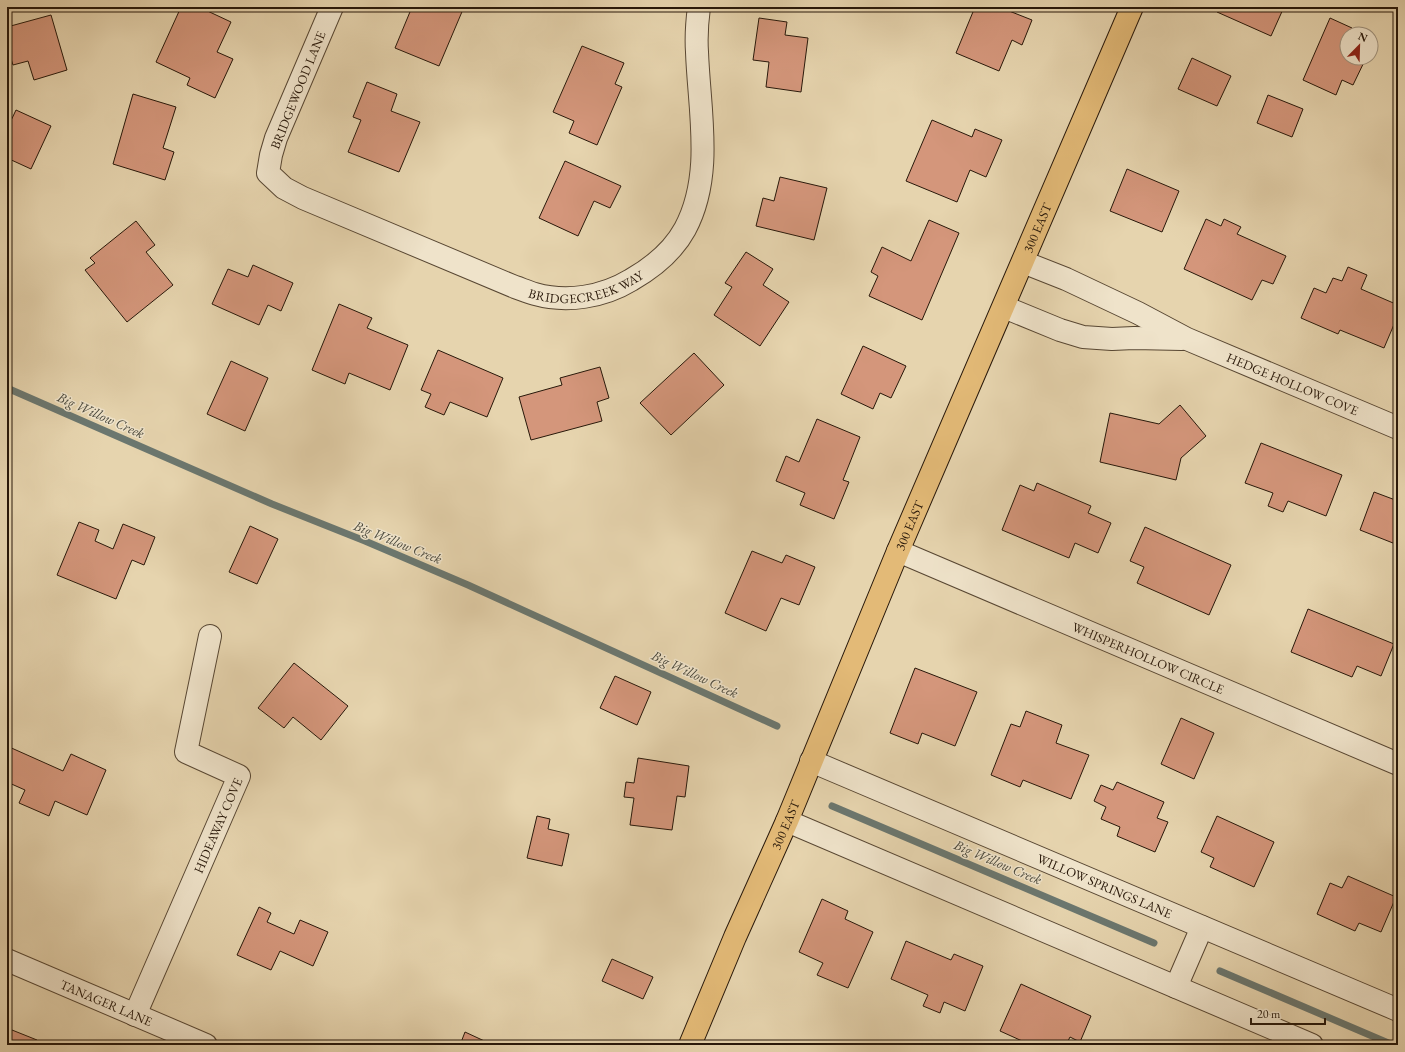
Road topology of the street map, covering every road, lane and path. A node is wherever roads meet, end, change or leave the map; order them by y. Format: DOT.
graph roads {
  1 [pos="332,7"];
  2 [pos="699,7"];
  3 [pos="1132,7"];
  4 [pos="268,173"];
  5 [pos="1023,262"];
  6 [pos="1004,307"];
  7 [pos="1188,339"];
  8 [pos="1398,428"];
  9 [pos="898,551"];
  10 [pos="210,636"];
  11 [pos="811,761"];
  12 [pos="1398,764"];
  13 [pos="787,821"];
  14 [pos="1202,927"];
  15 [pos="7,960"];
  16 [pos="1176,987"];
  17 [pos="1398,1010"];
  18 [pos="135,1015"];
  19 [pos="206,1045"];
  20 [pos="690,1045"];
  21 [pos="1312,1045"];
  1 -- 4 [label="street, BRIDGEWOOD LANE"];
  2 -- 4 [label="street, BRIDGECREEK WAY"];
  3 -- 5 [label="main road, 300 EAST"];
  5 -- 6 [label="main road, 300 EAST"];
  5 -- 7 [label="street, HEDGE HOLLOW COVE"];
  6 -- 7 [label="street, HEDGE HOLLOW COVE"];
  6 -- 9 [label="main road, 300 EAST"];
  7 -- 8 [label="street, HEDGE HOLLOW COVE"];
  9 -- 11 [label="main road, 300 EAST"];
  9 -- 12 [label="street, WHISPERHOLLOW CIRCLE"];
  10 -- 18 [label="street, HIDEAWAY COVE"];
  11 -- 13 [label="main road, 300 EAST"];
  11 -- 14 [label="street, WILLOW SPRINGS LANE"];
  13 -- 16 [label="street"];
  13 -- 20 [label="main road, 300 EAST"];
  14 -- 16 [label="street"];
  14 -- 17 [label="street, WILLOW SPRINGS LANE"];
  15 -- 18 [label="street, TANAGER LANE"];
  16 -- 21 [label="street"];
  18 -- 19 [label="street, TANAGER LANE"];
}
